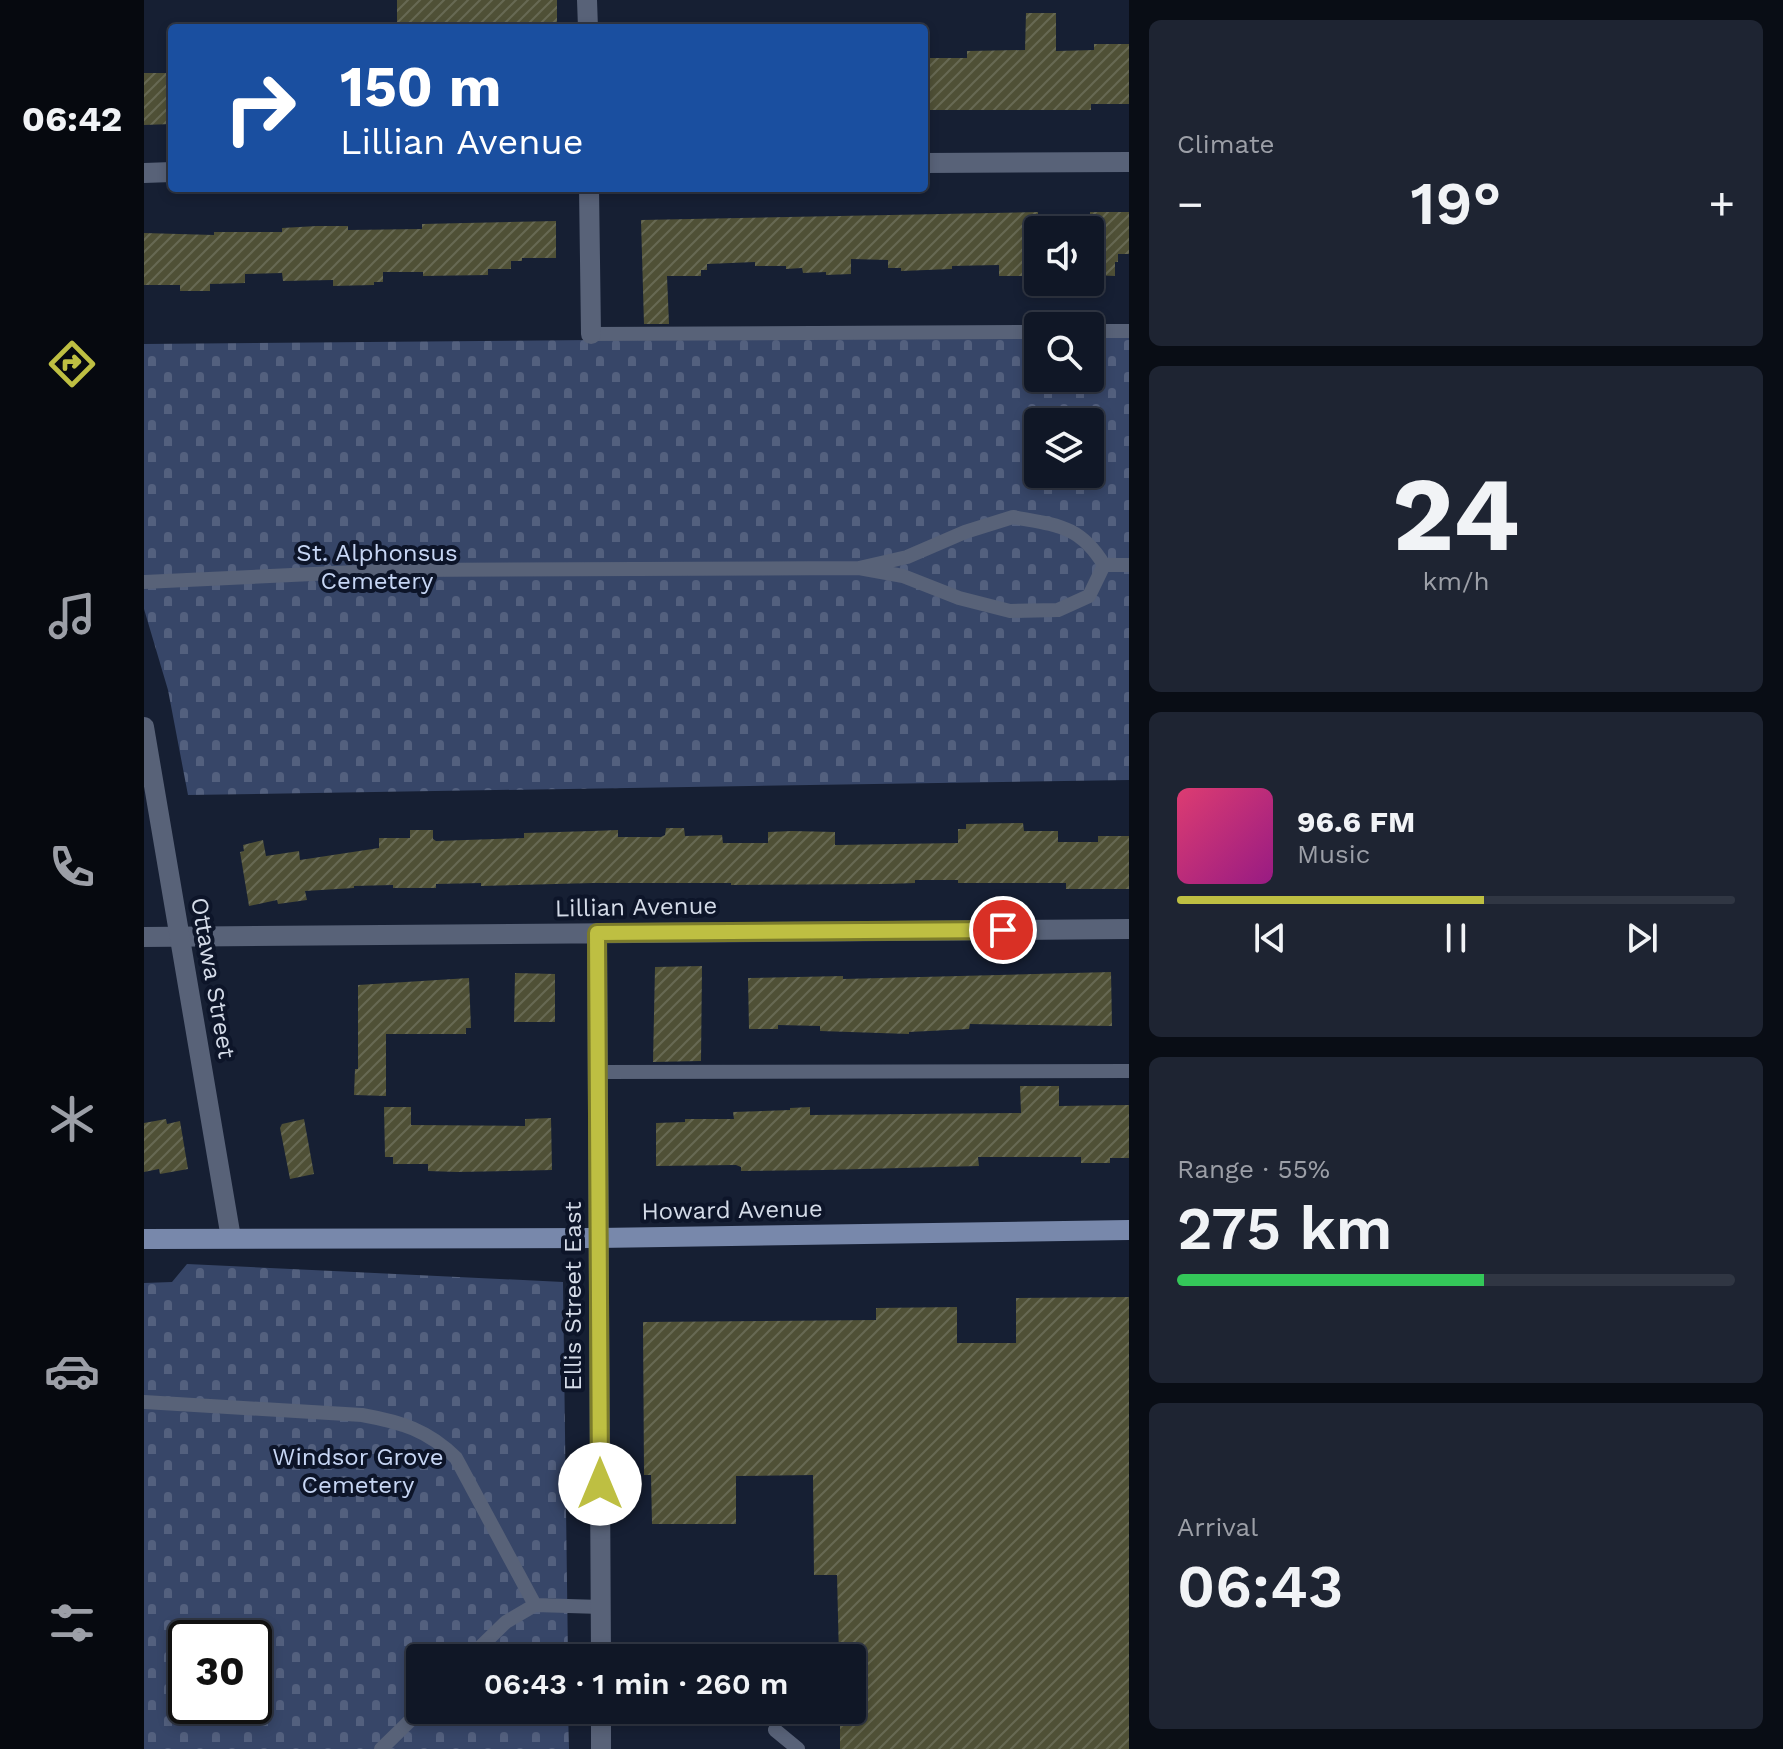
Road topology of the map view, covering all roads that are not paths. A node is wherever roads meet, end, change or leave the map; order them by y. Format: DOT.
graph roads {
  1 [pos="587,0"];
  2 [pos="588,24"];
  3 [pos="1129,162"];
  4 [pos="928,163"];
  5 [pos="168,172"];
  6 [pos="144,173"];
  7 [pos="589,192"];
  8 [pos="1104,331"];
  9 [pos="1129,331"];
  10 [pos="1024,332"];
  11 [pos="591,334"];
  12 [pos="1104,565"];
  13 [pos="1129,565"];
  14 [pos="859,568"];
  15 [pos="144,582"];
  16 [pos="144,727"];
  17 [pos="1129,929"];
  18 [pos="597,933"];
  19 [pos="144,937"];
  20 [pos="180,937"];
  21 [pos="1129,1071"];
  22 [pos="597,1072"];
  23 [pos="1129,1230"];
  24 [pos="231,1238"];
  25 [pos="598,1238"];
  26 [pos="144,1239"];
  27 [pos="144,1402"];
  28 [pos="535,1605"];
  29 [pos="601,1607"];
  30 [pos="483,1644"];
  31 [pos="601,1644"];
  32 [pos="407,1724"];
  33 [pos="601,1724"];
  34 [pos="775,1730"];
  35 [pos="381,1749"];
  36 [pos="601,1749"];
  37 [pos="798,1749"];
  1 -- 2 [label="street"];
  3 -- 4 [label="street"];
  5 -- 6 [label="street"];
  7 -- 11 [label="street"];
  8 -- 9 [label="lane"];
  10 -- 11 [label="lane"];
  12 -- 13 [label="lane"];
  12 -- 14 [label="lane"];
  12 -- 14 [label="lane"];
  14 -- 15 [label="lane"];
  16 -- 20 [label="street, Ottawa Street"];
  17 -- 18 [label="street, Lillian Avenue"];
  18 -- 20 [label="street, Lillian Avenue"];
  18 -- 22 [label="street, Ellis Street East"];
  19 -- 20 [label="street, Lillian Avenue"];
  20 -- 24 [label="street, Ottawa Street"];
  21 -- 22 [label="lane"];
  22 -- 25 [label="street, Ellis Street East"];
  23 -- 25 [label="main road, Howard Avenue"];
  24 -- 25 [label="main road, Howard Avenue"];
  24 -- 26 [label="main road, Howard Avenue"];
  25 -- 29 [label="street, Ellis Street East"];
  27 -- 28 [label="lane"];
  28 -- 29 [label="lane"];
  28 -- 30 [label="lane"];
  29 -- 31 [label="street, Ellis Street East"];
  32 -- 35 [label="lane"];
  33 -- 36 [label="street"];
  34 -- 37 [label="lane"];
}
